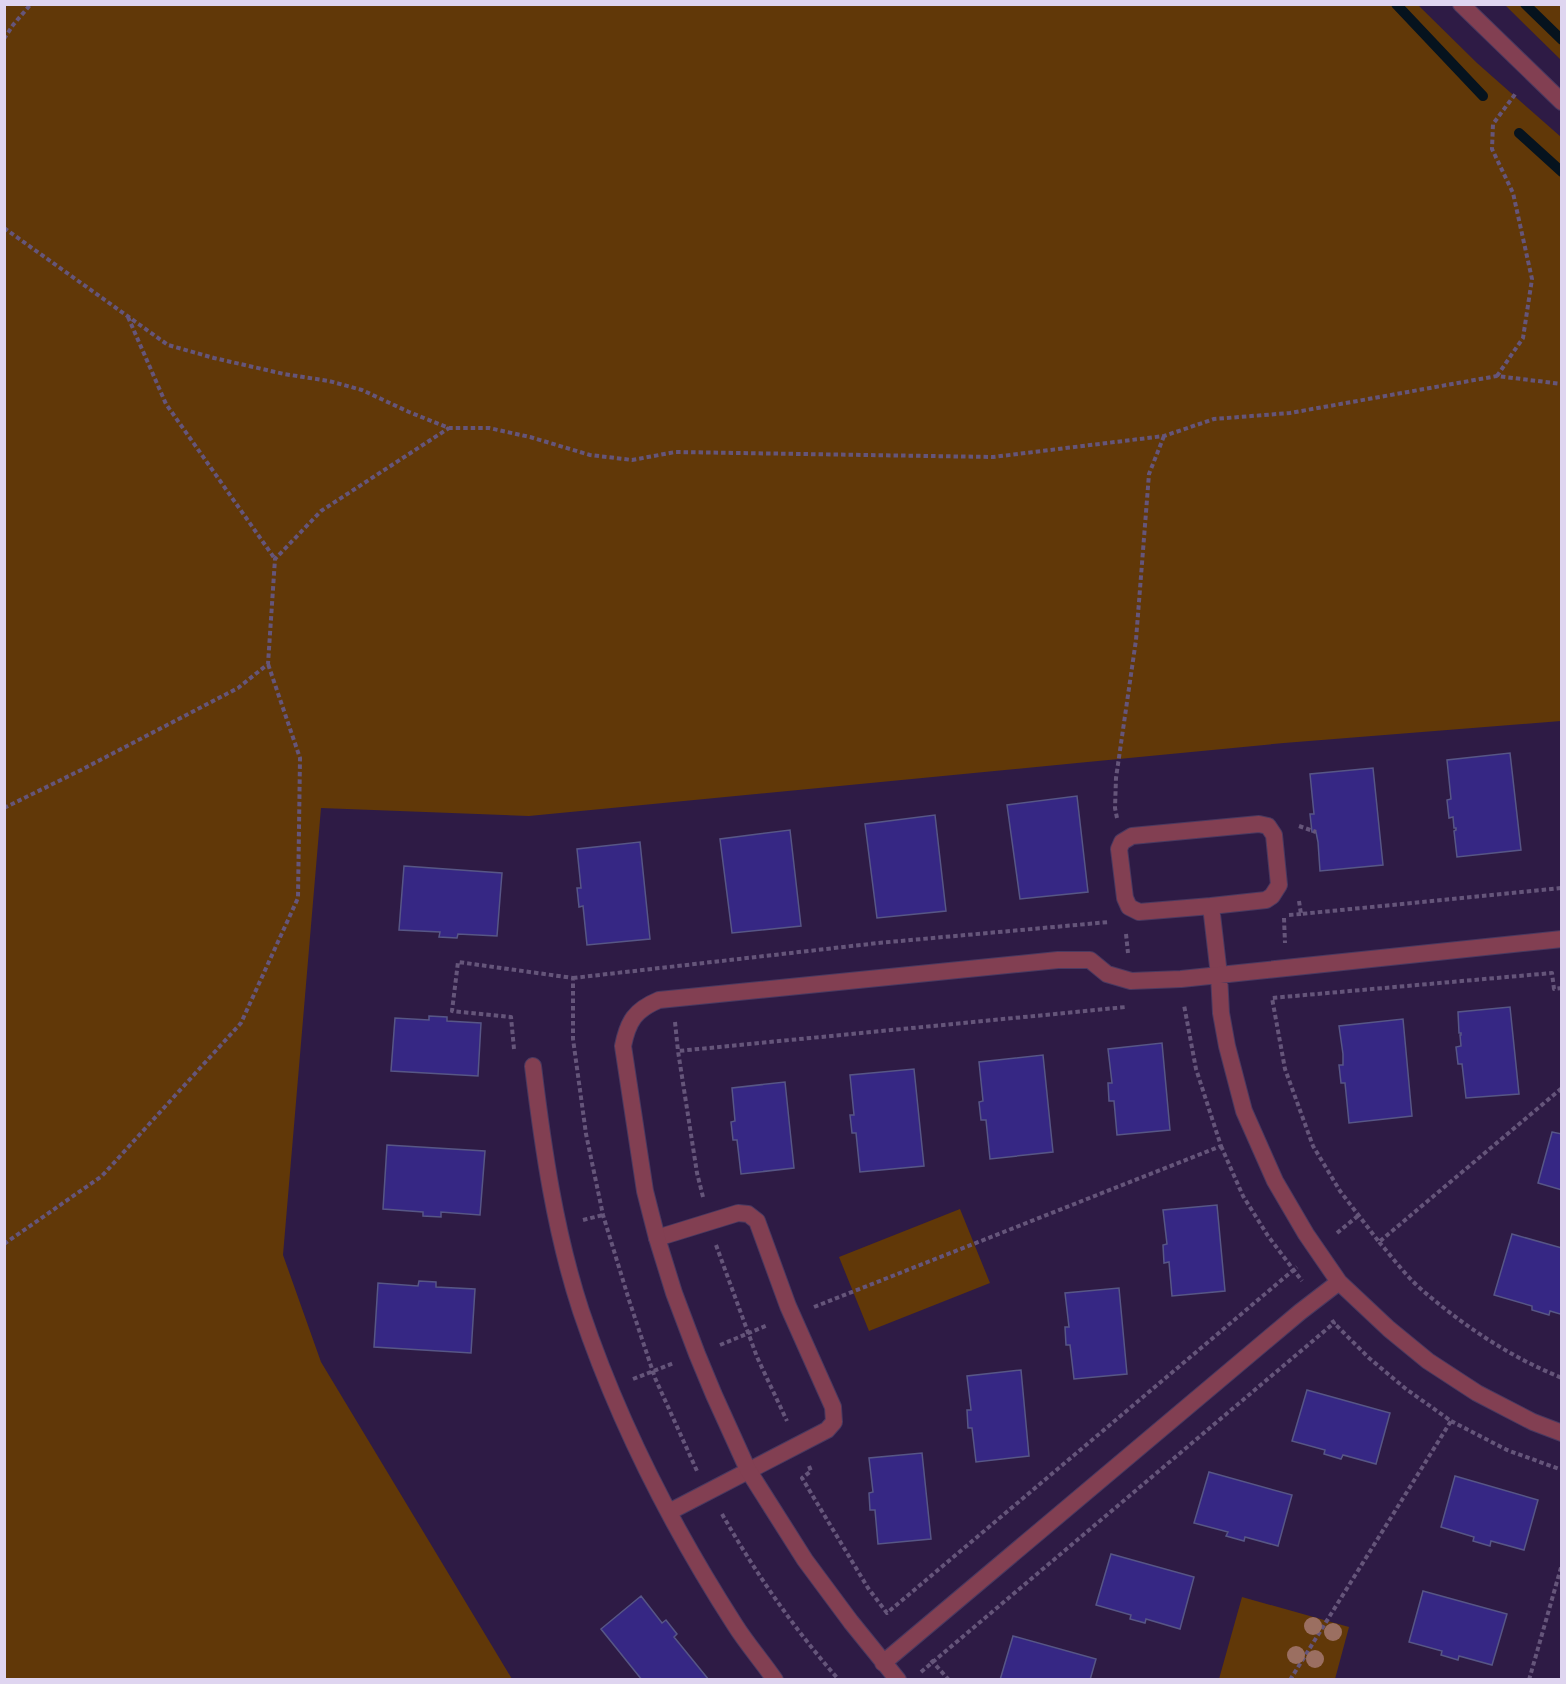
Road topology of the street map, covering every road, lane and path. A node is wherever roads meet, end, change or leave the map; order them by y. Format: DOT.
graph roads {
  1 [pos="31,4"];
  2 [pos="1461,4"];
  3 [pos="4,39"];
  4 [pos="1531,73"];
  5 [pos="1562,102"];
  6 [pos="4,228"];
  7 [pos="127,315"];
  8 [pos="1497,376"];
  9 [pos="1562,384"];
  10 [pos="449,428"];
  11 [pos="1164,436"];
  12 [pos="275,559"];
  13 [pos="268,664"];
  14 [pos="4,808"];
  15 [pos="1291,824"];
  16 [pos="1316,832"];
  17 [pos="1122,842"];
  18 [pos="1562,888"];
  19 [pos="1298,891"];
  20 [pos="1211,906"];
  21 [pos="1562,939"];
  22 [pos="1219,975"];
  23 [pos="1562,988"];
  24 [pos="1272,998"];
  25 [pos="1262,999"];
  26 [pos="1220,1002"];
  27 [pos="1176,1004"];
  28 [pos="1183,1005"];
  29 [pos="1134,1006"];
  30 [pos="533,1066"];
  31 [pos="1562,1088"];
  32 [pos="1359,1215"];
  33 [pos="709,1222"];
  34 [pos="657,1238"];
  35 [pos="1379,1242"];
  36 [pos="4,1244"];
  37 [pos="1317,1250"];
  38 [pos="1339,1282"];
  39 [pos="793,1315"];
  40 [pos="1334,1323"];
  41 [pos="747,1333"];
  42 [pos="697,1354"];
  43 [pos="653,1371"];
  44 [pos="1562,1378"];
  45 [pos="610,1388"];
  46 [pos="1451,1421"];
  47 [pos="1562,1433"];
  48 [pos="798,1444"];
  49 [pos="748,1470"];
  50 [pos="1562,1470"];
  51 [pos="709,1490"];
  52 [pos="669,1512"];
  53 [pos="1562,1564"];
  54 [pos="883,1663"];
  55 [pos="775,1680"];
  56 [pos="839,1680"];
  57 [pos="898,1680"];
  58 [pos="1290,1680"];
  59 [pos="1529,1680"];
  1 -- 3 [label="path"];
  2 -- 4 [label="street"];
  4 -- 5 [label="street"];
  4 -- 8 [label="path"];
  6 -- 7 [label="path"];
  7 -- 10 [label="path"];
  7 -- 12 [label="path"];
  8 -- 9 [label="path"];
  8 -- 11 [label="path"];
  10 -- 11 [label="path"];
  10 -- 12 [label="path"];
  11 -- 17 [label="path"];
  12 -- 13 [label="path"];
  13 -- 14 [label="path"];
  13 -- 36 [label="path"];
  15 -- 16 [label="path"];
  17 -- 20 [label="street"];
  17 -- 20 [label="street"];
  18 -- 19 [label="path"];
  20 -- 22 [label="street"];
  21 -- 22 [label="street"];
  22 -- 26 [label="street"];
  22 -- 34 [label="street"];
  23 -- 24 [label="path"];
  24 -- 25 [label="path"];
  24 -- 32 [label="path"];
  26 -- 28 [label="path"];
  26 -- 37 [label="street"];
  27 -- 28 [label="path"];
  28 -- 39 [label="path"];
  29 -- 33 [label="path"];
  30 -- 43 [label="path"];
  30 -- 45 [label="street"];
  31 -- 35 [label="path"];
  32 -- 35 [label="path"];
  32 -- 37 [label="path"];
  33 -- 34 [label="street"];
  33 -- 39 [label="street"];
  33 -- 41 [label="path"];
  34 -- 42 [label="street"];
  35 -- 44 [label="path"];
  37 -- 38 [label="street"];
  37 -- 48 [label="path"];
  38 -- 47 [label="street"];
  38 -- 54 [label="street"];
  39 -- 41 [label="path"];
  39 -- 48 [label="street"];
  40 -- 46 [label="path"];
  41 -- 42 [label="path"];
  41 -- 48 [label="path"];
  42 -- 43 [label="path"];
  42 -- 49 [label="street"];
  43 -- 45 [label="path"];
  43 -- 51 [label="path"];
  45 -- 52 [label="street"];
  46 -- 50 [label="path"];
  46 -- 58 [label="path"];
  48 -- 49 [label="street"];
  49 -- 51 [label="street"];
  49 -- 54 [label="street"];
  51 -- 52 [label="street"];
  51 -- 56 [label="path"];
  52 -- 55 [label="street"];
  53 -- 59 [label="path"];
  54 -- 57 [label="street"];
}
